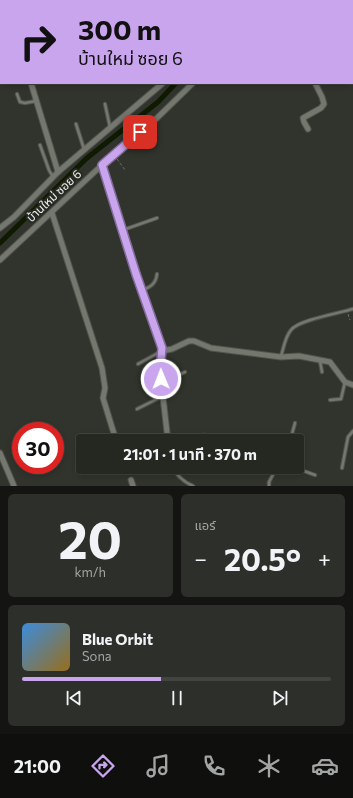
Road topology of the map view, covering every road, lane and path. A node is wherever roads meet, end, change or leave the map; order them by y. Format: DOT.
graph roads {
  1 [pos="31,84"];
  2 [pos="162,84"];
  3 [pos="192,84"];
  4 [pos="316,84"];
  5 [pos="16,94"];
  6 [pos="37,101"];
  7 [pos="105,104"];
  8 [pos="76,124"];
  9 [pos="110,129"];
  10 [pos="308,129"];
  11 [pos="138,134"];
  12 [pos="40,145"];
  13 [pos="146,147"];
  14 [pos="85,150"];
  15 [pos="114,154"];
  16 [pos="102,165"];
  17 [pos="125,170"];
  18 [pos="58,172"];
  19 [pos="53,177"];
  20 [pos="52,213"];
  21 [pos="156,218"];
  22 [pos="0,228"];
  23 [pos="123,230"];
  24 [pos="0,260"];
  25 [pos="157,274"];
  26 [pos="142,290"];
  27 [pos="351,309"];
  28 [pos="350,320"];
  29 [pos="162,351"];
  30 [pos="280,356"];
  31 [pos="320,360"];
  32 [pos="138,364"];
  33 [pos="160,371"];
  34 [pos="185,372"];
  35 [pos="322,372"];
  36 [pos="162,382"];
  37 [pos="345,382"];
  38 [pos="150,383"];
  39 [pos="353,385"];
  40 [pos="163,396"];
  41 [pos="330,400"];
  42 [pos="137,410"];
  43 [pos="295,424"];
  44 [pos="353,431"];
  45 [pos="114,434"];
  46 [pos="167,434"];
  47 [pos="292,434"];
  48 [pos="0,454"];
  49 [pos="342,468"];
  50 [pos="304,471"];
  51 [pos="177,474"];
  52 [pos="273,474"];
  53 [pos="315,475"];
  54 [pos="14,486"];
  55 [pos="193,486"];
  56 [pos="268,486"];
  1 -- 6 [label="street"];
  2 -- 9 [label="street"];
  3 -- 11 [label="street, บ้านใหม่ ซอย 6"];
  4 -- 10 [label="street"];
  5 -- 6 [label="lane"];
  6 -- 18 [label="street"];
  7 -- 9 [label="lane"];
  8 -- 14 [label="lane"];
  9 -- 14 [label="street"];
  11 -- 13 [label="lane"];
  11 -- 15 [label="street, บ้านใหม่ ซอย 6"];
  12 -- 19 [label="lane"];
  14 -- 18 [label="street"];
  15 -- 16 [label="street, บ้านใหม่ ซอย 6"];
  15 -- 17 [label="path"];
  16 -- 20 [label="street, บ้านใหม่ ซอย 6"];
  16 -- 23 [label="street"];
  18 -- 19 [label="street"];
  19 -- 22 [label="street"];
  20 -- 24 [label="street, บ้านใหม่ ซอย 6"];
  20 -- 45 [label="street"];
  21 -- 23 [label="lane"];
  23 -- 26 [label="street"];
  25 -- 26 [label="lane"];
  26 -- 29 [label="street"];
  27 -- 28 [label="path"];
  27 -- 30 [label="lane"];
  29 -- 30 [label="street"];
  29 -- 32 [label="lane"];
  29 -- 33 [label="street"];
  30 -- 31 [label="street"];
  31 -- 35 [label="lane"];
  31 -- 37 [label="street"];
  33 -- 36 [label="street"];
  33 -- 38 [label="lane"];
  34 -- 36 [label="lane"];
  36 -- 40 [label="street"];
  37 -- 39 [label="street"];
  37 -- 41 [label="lane"];
  40 -- 42 [label="lane"];
  40 -- 46 [label="street"];
  43 -- 47 [label="lane"];
  44 -- 49 [label="lane"];
  48 -- 54 [label="street"];
  50 -- 53 [label="lane"];
  51 -- 55 [label="lane"];
  52 -- 56 [label="lane"];
}
